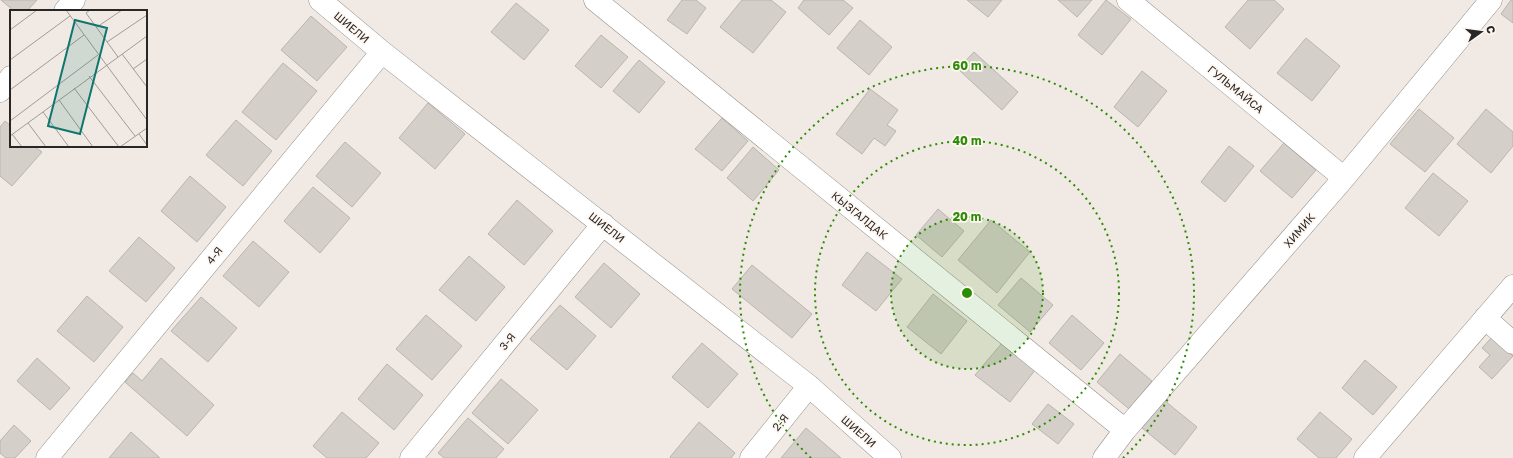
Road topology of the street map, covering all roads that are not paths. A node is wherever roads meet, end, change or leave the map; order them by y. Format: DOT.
graph roads {
  1 [pos="74,0"];
  2 [pos="320,0"];
  3 [pos="595,0"];
  4 [pos="1128,0"];
  5 [pos="1491,0"];
  6 [pos="66,10"];
  7 [pos="382,52"];
  8 [pos="10,78"];
  9 [pos="0,91"];
  10 [pos="1344,178"];
  11 [pos="603,224"];
  12 [pos="1513,286"];
  13 [pos="1485,318"];
  14 [pos="1513,343"];
  15 [pos="809,386"];
  16 [pos="1125,430"];
  17 [pos="47,458"];
  18 [pos="411,458"];
  19 [pos="751,458"];
  20 [pos="890,458"];
  21 [pos="1104,458"];
  22 [pos="1365,458"];
  1 -- 6 [label="street"];
  2 -- 7 [label="street, ШИЕЛИ"];
  3 -- 16 [label="street, КЫЗГАЛДАК"];
  4 -- 10 [label="street, ГУЛЬМАЙСА"];
  5 -- 10 [label="street, ХИМИК"];
  7 -- 11 [label="street, ШИЕЛИ"];
  7 -- 17 [label="street, 4-Я"];
  8 -- 9 [label="street"];
  10 -- 16 [label="street, ХИМИК"];
  11 -- 15 [label="street, ШИЕЛИ"];
  11 -- 18 [label="street, 3-Я"];
  12 -- 13 [label="street"];
  13 -- 14 [label="street"];
  13 -- 22 [label="street"];
  15 -- 19 [label="street, 2-Я"];
  15 -- 20 [label="street, ШИЕЛИ"];
  16 -- 21 [label="street, ХИМИК"];
}
